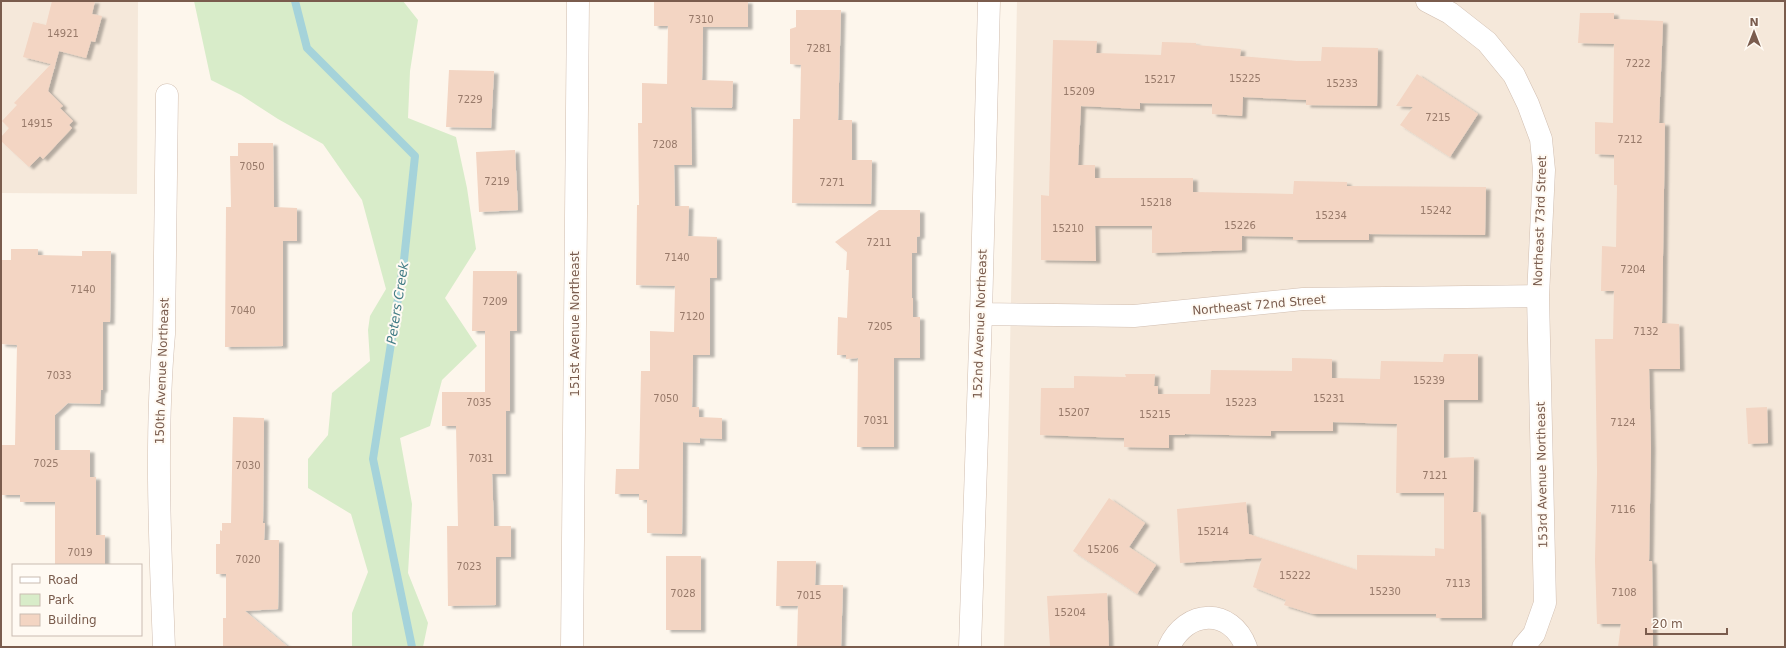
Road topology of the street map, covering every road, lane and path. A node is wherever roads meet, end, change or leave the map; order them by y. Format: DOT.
graph roads {
  1 [pos="578,1"];
  2 [pos="989,1"];
  3 [pos="1427,1"];
  4 [pos="167,95"];
  5 [pos="1538,296"];
  6 [pos="981,314"];
  7 [pos="164,647"];
  8 [pos="572,647"];
  9 [pos="970,647"];
  10 [pos="1169,647"];
  11 [pos="1246,647"];
  12 [pos="1523,647"];
  1 -- 8 [label="street, 151st Avenue Northeast"];
  2 -- 6 [label="street, 152nd Avenue Northeast"];
  3 -- 5 [label="street, Northeast 73rd Street"];
  4 -- 7 [label="street, 150th Avenue Northeast"];
  5 -- 6 [label="street, Northeast 72nd Street"];
  5 -- 12 [label="street, 153rd Avenue Northeast"];
  6 -- 9 [label="street, 152nd Avenue Northeast"];
  10 -- 11 [label="street"];
}
